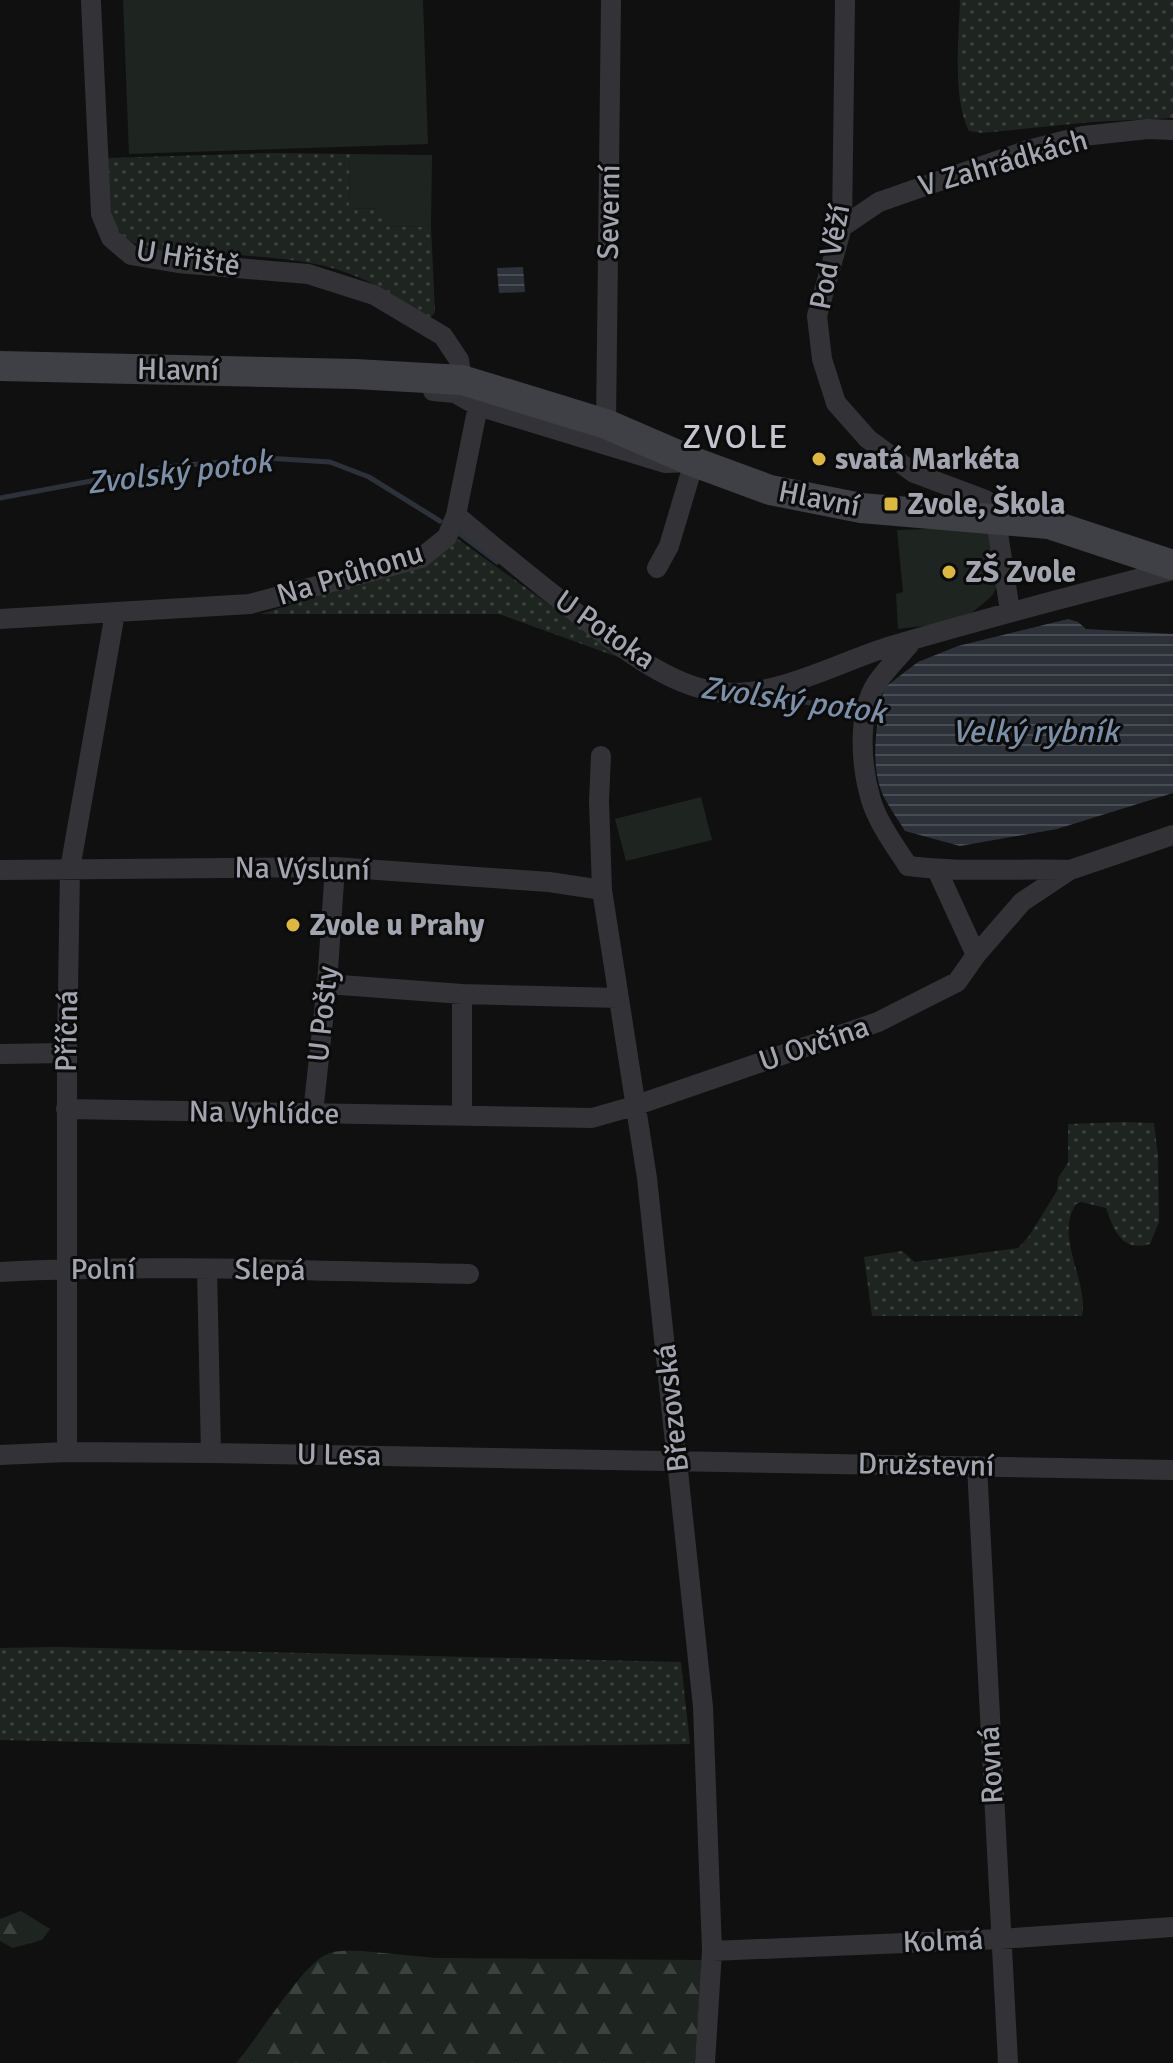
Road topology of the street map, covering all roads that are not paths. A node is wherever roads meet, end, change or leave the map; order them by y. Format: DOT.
graph roads {
  1 [pos="611,0"];
  2 [pos="845,0"];
  3 [pos="91,2"];
  4 [pos="1173,130"];
  5 [pos="842,227"];
  6 [pos="0,366"];
  7 [pos="355,374"];
  8 [pos="462,380"];
  9 [pos="478,406"];
  10 [pos="606,424"];
  11 [pos="694,462"];
  12 [pos="456,515"];
  13 [pos="996,520"];
  14 [pos="657,568"];
  15 [pos="1173,568"];
  16 [pos="1010,611"];
  17 [pos="115,613"];
  18 [pos="0,619"];
  19 [pos="912,641"];
  20 [pos="601,756"];
  21 [pos="1173,835"];
  22 [pos="335,867"];
  23 [pos="70,869"];
  24 [pos="0,870"];
  25 [pos="937,870"];
  26 [pos="1070,870"];
  27 [pos="602,890"];
  28 [pos="976,955"];
  29 [pos="327,984"];
  30 [pos="462,994"];
  31 [pos="619,998"];
  32 [pos="67,1053"];
  33 [pos="0,1054"];
  34 [pos="634,1106"];
  35 [pos="66,1109"];
  36 [pos="313,1113"];
  37 [pos="462,1116"];
  38 [pos="67,1268"];
  39 [pos="207,1269"];
  40 [pos="0,1272"];
  41 [pos="469,1274"];
  42 [pos="67,1452"];
  43 [pos="211,1453"];
  44 [pos="0,1455"];
  45 [pos="678,1459"];
  46 [pos="977,1466"];
  47 [pos="1173,1470"];
  48 [pos="1173,1927"];
  49 [pos="1000,1939"];
  50 [pos="712,1951"];
  51 [pos="705,2063"];
  52 [pos="1008,2063"];
  1 -- 10 [label="street, Severní"];
  2 -- 5 [label="street, Pod Věží"];
  3 -- 8 [label="street, U Hřiště"];
  4 -- 5 [label="street, V Zahrádkách"];
  5 -- 13 [label="street, Pod Věží"];
  6 -- 7 [label="street, Hlavní"];
  7 -- 8 [label="street, Hlavní"];
  7 -- 9 [label="street, Hlavní"];
  8 -- 10 [label="street, Hlavní"];
  9 -- 11 [label="street, Hlavní"];
  9 -- 12 [label="street, Na Průhonu"];
  10 -- 11 [label="street, Hlavní"];
  11 -- 13 [label="street, Hlavní"];
  11 -- 14 [label="street"];
  12 -- 17 [label="street, Na Průhonu"];
  12 -- 19 [label="street, U Potoka"];
  13 -- 15 [label="street, Hlavní"];
  13 -- 16 [label="street"];
  15 -- 16 [label="street, U Potoka"];
  16 -- 19 [label="street, U Potoka"];
  17 -- 18 [label="street, Na Průhonu"];
  17 -- 23 [label="street, Příčná"];
  19 -- 25 [label="street"];
  20 -- 27 [label="street, Březovská"];
  21 -- 26 [label="street"];
  22 -- 23 [label="street, Na Výsluní"];
  22 -- 27 [label="street, Na Výsluní"];
  22 -- 29 [label="street, U Pošty"];
  23 -- 24 [label="street, Na Výsluní"];
  23 -- 32 [label="street, Příčná"];
  25 -- 26 [label="street"];
  25 -- 28 [label="street"];
  26 -- 28 [label="street, U Ovčína"];
  27 -- 31 [label="street, Březovská"];
  28 -- 34 [label="street, U Ovčína"];
  29 -- 30 [label="street"];
  29 -- 36 [label="street, U Pošty"];
  30 -- 31 [label="street"];
  30 -- 37 [label="street"];
  31 -- 34 [label="street, Březovská"];
  32 -- 33 [label="street"];
  32 -- 35 [label="street, Příčná"];
  34 -- 37 [label="street, Na Vyhlídce"];
  34 -- 45 [label="street, Březovská"];
  35 -- 36 [label="street, Na Vyhlídce"];
  35 -- 38 [label="street, Příčná"];
  36 -- 37 [label="street, Na Vyhlídce"];
  38 -- 39 [label="street, Polní"];
  38 -- 40 [label="street, Polní"];
  38 -- 42 [label="street, Příčná"];
  39 -- 41 [label="street, Slepá"];
  39 -- 43 [label="street, Slepá"];
  42 -- 43 [label="street, U Lesa"];
  42 -- 44 [label="street, U Lesa"];
  43 -- 45 [label="street, U Lesa"];
  45 -- 46 [label="street, Družstevní"];
  45 -- 50 [label="street, Březovská"];
  46 -- 47 [label="street, Družstevní"];
  46 -- 49 [label="street, Rovná"];
  48 -- 49 [label="street, Kolmá"];
  49 -- 50 [label="street, Kolmá"];
  49 -- 52 [label="street, Rovná"];
  50 -- 51 [label="street, Březovská"];
}
